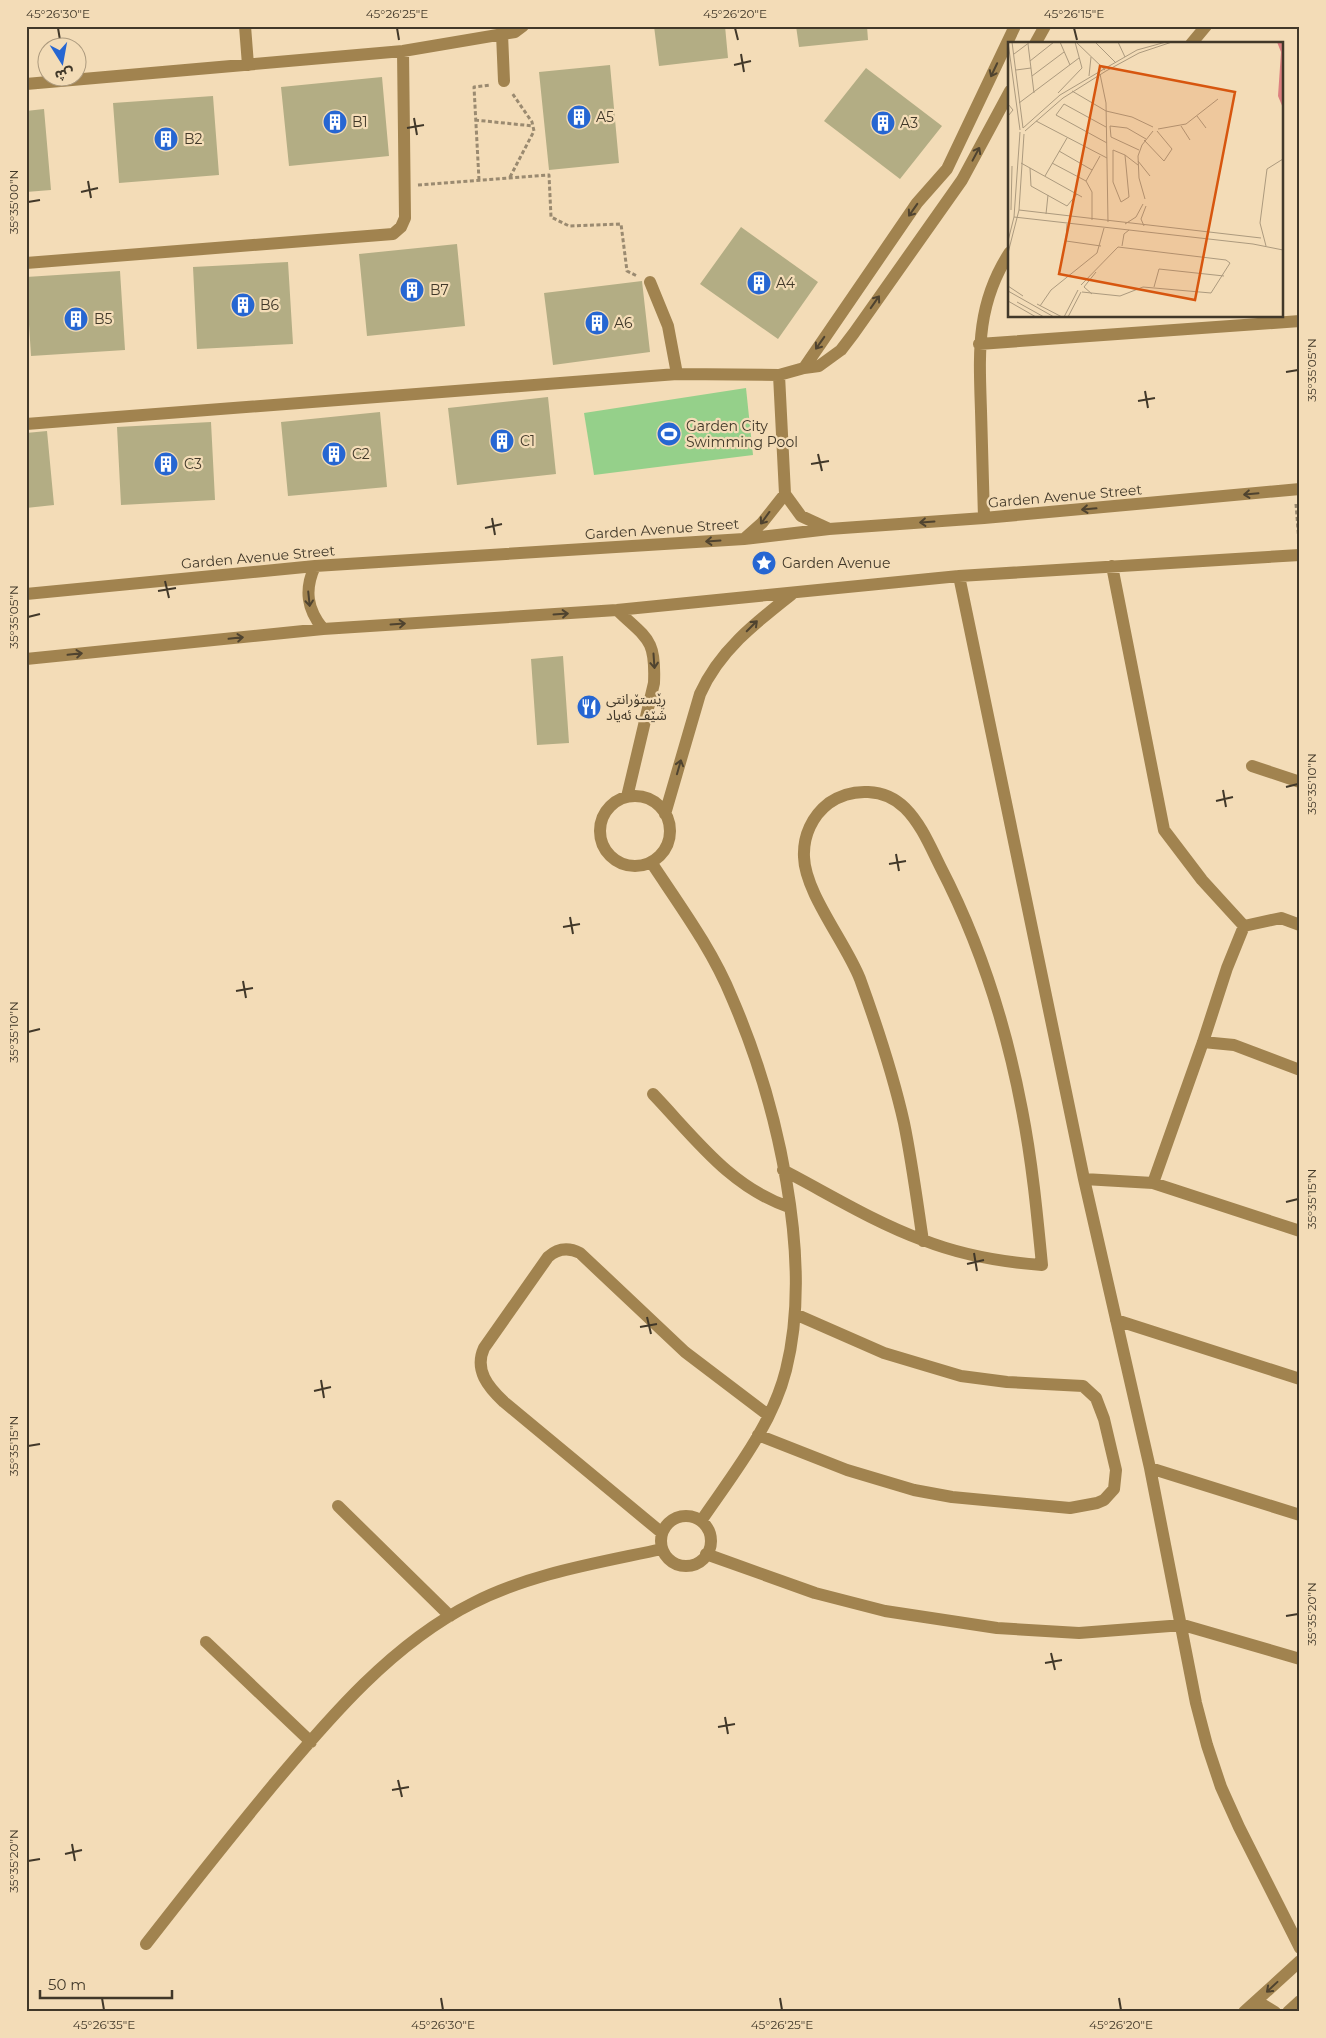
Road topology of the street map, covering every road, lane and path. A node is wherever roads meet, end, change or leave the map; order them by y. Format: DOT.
graph roads {
  1 [pos="245,26"];
  2 [pos="523,26"];
  3 [pos="1014,26"];
  4 [pos="1044,26"];
  5 [pos="1206,26"];
  6 [pos="502,34"];
  7 [pos="1036,42"];
  8 [pos="1193,42"];
  9 [pos="403,51"];
  10 [pos="248,65"];
  11 [pos="505,82"];
  12 [pos="26,84"];
  13 [pos="1008,95"];
  14 [pos="475,120"];
  15 [pos="533,126"];
  16 [pos="947,169"];
  17 [pos="510,178"];
  18 [pos="479,180"];
  19 [pos="962,180"];
  20 [pos="405,186"];
  21 [pos="1008,256"];
  22 [pos="26,263"];
  23 [pos="650,282"];
  24 [pos="1300,322"];
  25 [pos="979,344"];
  26 [pos="804,368"];
  27 [pos="677,374"];
  28 [pos="779,375"];
  29 [pos="26,424"];
  30 [pos="1297,489"];
  31 [pos="785,494"];
  32 [pos="984,518"];
  33 [pos="829,529"];
  34 [pos="744,539"];
  35 [pos="1300,545"];
  36 [pos="1300,555"];
  37 [pos="315,566"];
  38 [pos="1112,566"];
  39 [pos="959,576"];
  40 [pos="26,594"];
  41 [pos="792,594"];
  42 [pos="617,610"];
  43 [pos="323,629"];
  44 [pos="26,659"];
  45 [pos="1252,766"];
  46 [pos="1300,782"];
  47 [pos="627,797"];
  48 [pos="665,814"];
  49 [pos="651,862"];
  50 [pos="1300,925"];
  51 [pos="1244,926"];
  52 [pos="1203,1042"];
  53 [pos="1300,1070"];
  54 [pos="653,1094"];
  55 [pos="784,1170"];
  56 [pos="1084,1179"];
  57 [pos="1153,1183"];
  58 [pos="789,1208"];
  59 [pos="1300,1231"];
  60 [pos="923,1241"];
  61 [pos="796,1314"];
  62 [pos="1116,1320"];
  63 [pos="1300,1379"];
  64 [pos="768,1415"];
  65 [pos="758,1435"];
  66 [pos="1150,1468"];
  67 [pos="338,1506"];
  68 [pos="1300,1515"];
  69 [pos="701,1521"];
  70 [pos="662,1533"];
  71 [pos="662,1549"];
  72 [pos="706,1554"];
  73 [pos="450,1616"];
  74 [pos="1183,1625"];
  75 [pos="206,1642"];
  76 [pos="1300,1659"];
  77 [pos="311,1742"];
  78 [pos="146,1944"];
  79 [pos="1300,1948"];
  80 [pos="1300,1961"];
  81 [pos="1257,2001"];
  82 [pos="1300,2001"];
  83 [pos="1244,2012"];
  84 [pos="1275,2012"];
  85 [pos="1288,2012"];
  1 -- 10 [label="street"];
  2 -- 6 [label="street"];
  3 -- 16 [label="street, one-way"];
  4 -- 7 [label="street"];
  5 -- 8 [label="street"];
  6 -- 9 [label="street"];
  6 -- 11 [label="street"];
  9 -- 10 [label="street"];
  9 -- 20 [label="street"];
  10 -- 12 [label="street"];
  11 -- 14 [label="path"];
  11 -- 15 [label="path"];
  19 -- 13 [label="street, one-way"];
  14 -- 15 [label="path"];
  14 -- 18 [label="path"];
  15 -- 17 [label="path"];
  16 -- 19 [label="street"];
  16 -- 26 [label="street, one-way"];
  17 -- 18 [label="path"];
  17 -- 23 [label="path"];
  18 -- 20 [label="path"];
  26 -- 19 [label="street, one-way"];
  20 -- 22 [label="street"];
  21 -- 25 [label="street"];
  23 -- 27 [label="street"];
  24 -- 25 [label="street"];
  25 -- 32 [label="street"];
  26 -- 28 [label="street"];
  27 -- 28 [label="street"];
  27 -- 29 [label="street"];
  28 -- 31 [label="street"];
  30 -- 32 [label="street, Garden Avenue Street, one-way"];
  30 -- 35 [label="path"];
  31 -- 33 [label="street"];
  31 -- 34 [label="street, one-way"];
  32 -- 33 [label="street, Garden Avenue Street, one-way"];
  33 -- 34 [label="street, Garden Avenue Street"];
  34 -- 37 [label="street, Garden Avenue Street, one-way"];
  36 -- 38 [label="street"];
  37 -- 40 [label="street, Garden Avenue Street"];
  37 -- 43 [label="street, one-way"];
  38 -- 39 [label="street"];
  38 -- 51 [label="street"];
  39 -- 41 [label="street"];
  39 -- 56 [label="street"];
  41 -- 42 [label="street"];
  48 -- 41 [label="street, one-way"];
  43 -- 42 [label="street, one-way"];
  42 -- 47 [label="street, one-way"];
  44 -- 43 [label="street, one-way"];
  45 -- 46 [label="street"];
  47 -- 48 [label="street"];
  47 -- 49 [label="street"];
  48 -- 49 [label="street"];
  49 -- 55 [label="street"];
  50 -- 51 [label="street"];
  51 -- 52 [label="street"];
  52 -- 53 [label="street"];
  52 -- 57 [label="street"];
  54 -- 58 [label="street"];
  55 -- 58 [label="street"];
  55 -- 60 [label="street"];
  56 -- 57 [label="street"];
  56 -- 62 [label="street"];
  57 -- 59 [label="street"];
  58 -- 61 [label="street"];
  60 -- 60 [label="street"];
  61 -- 64 [label="street"];
  61 -- 65 [label="street"];
  62 -- 63 [label="street"];
  62 -- 66 [label="street"];
  64 -- 65 [label="street"];
  64 -- 70 [label="street"];
  65 -- 69 [label="street"];
  66 -- 68 [label="street"];
  66 -- 74 [label="street"];
  67 -- 73 [label="street"];
  69 -- 70 [label="street"];
  69 -- 72 [label="street"];
  70 -- 71 [label="street"];
  71 -- 72 [label="street"];
  71 -- 73 [label="street"];
  72 -- 74 [label="street"];
  73 -- 77 [label="street"];
  74 -- 76 [label="street"];
  74 -- 79 [label="street"];
  75 -- 77 [label="street"];
  77 -- 78 [label="street"];
  80 -- 81 [label="street, one-way"];
  81 -- 83 [label="street"];
  81 -- 84 [label="street"];
  82 -- 85 [label="street"];
}
